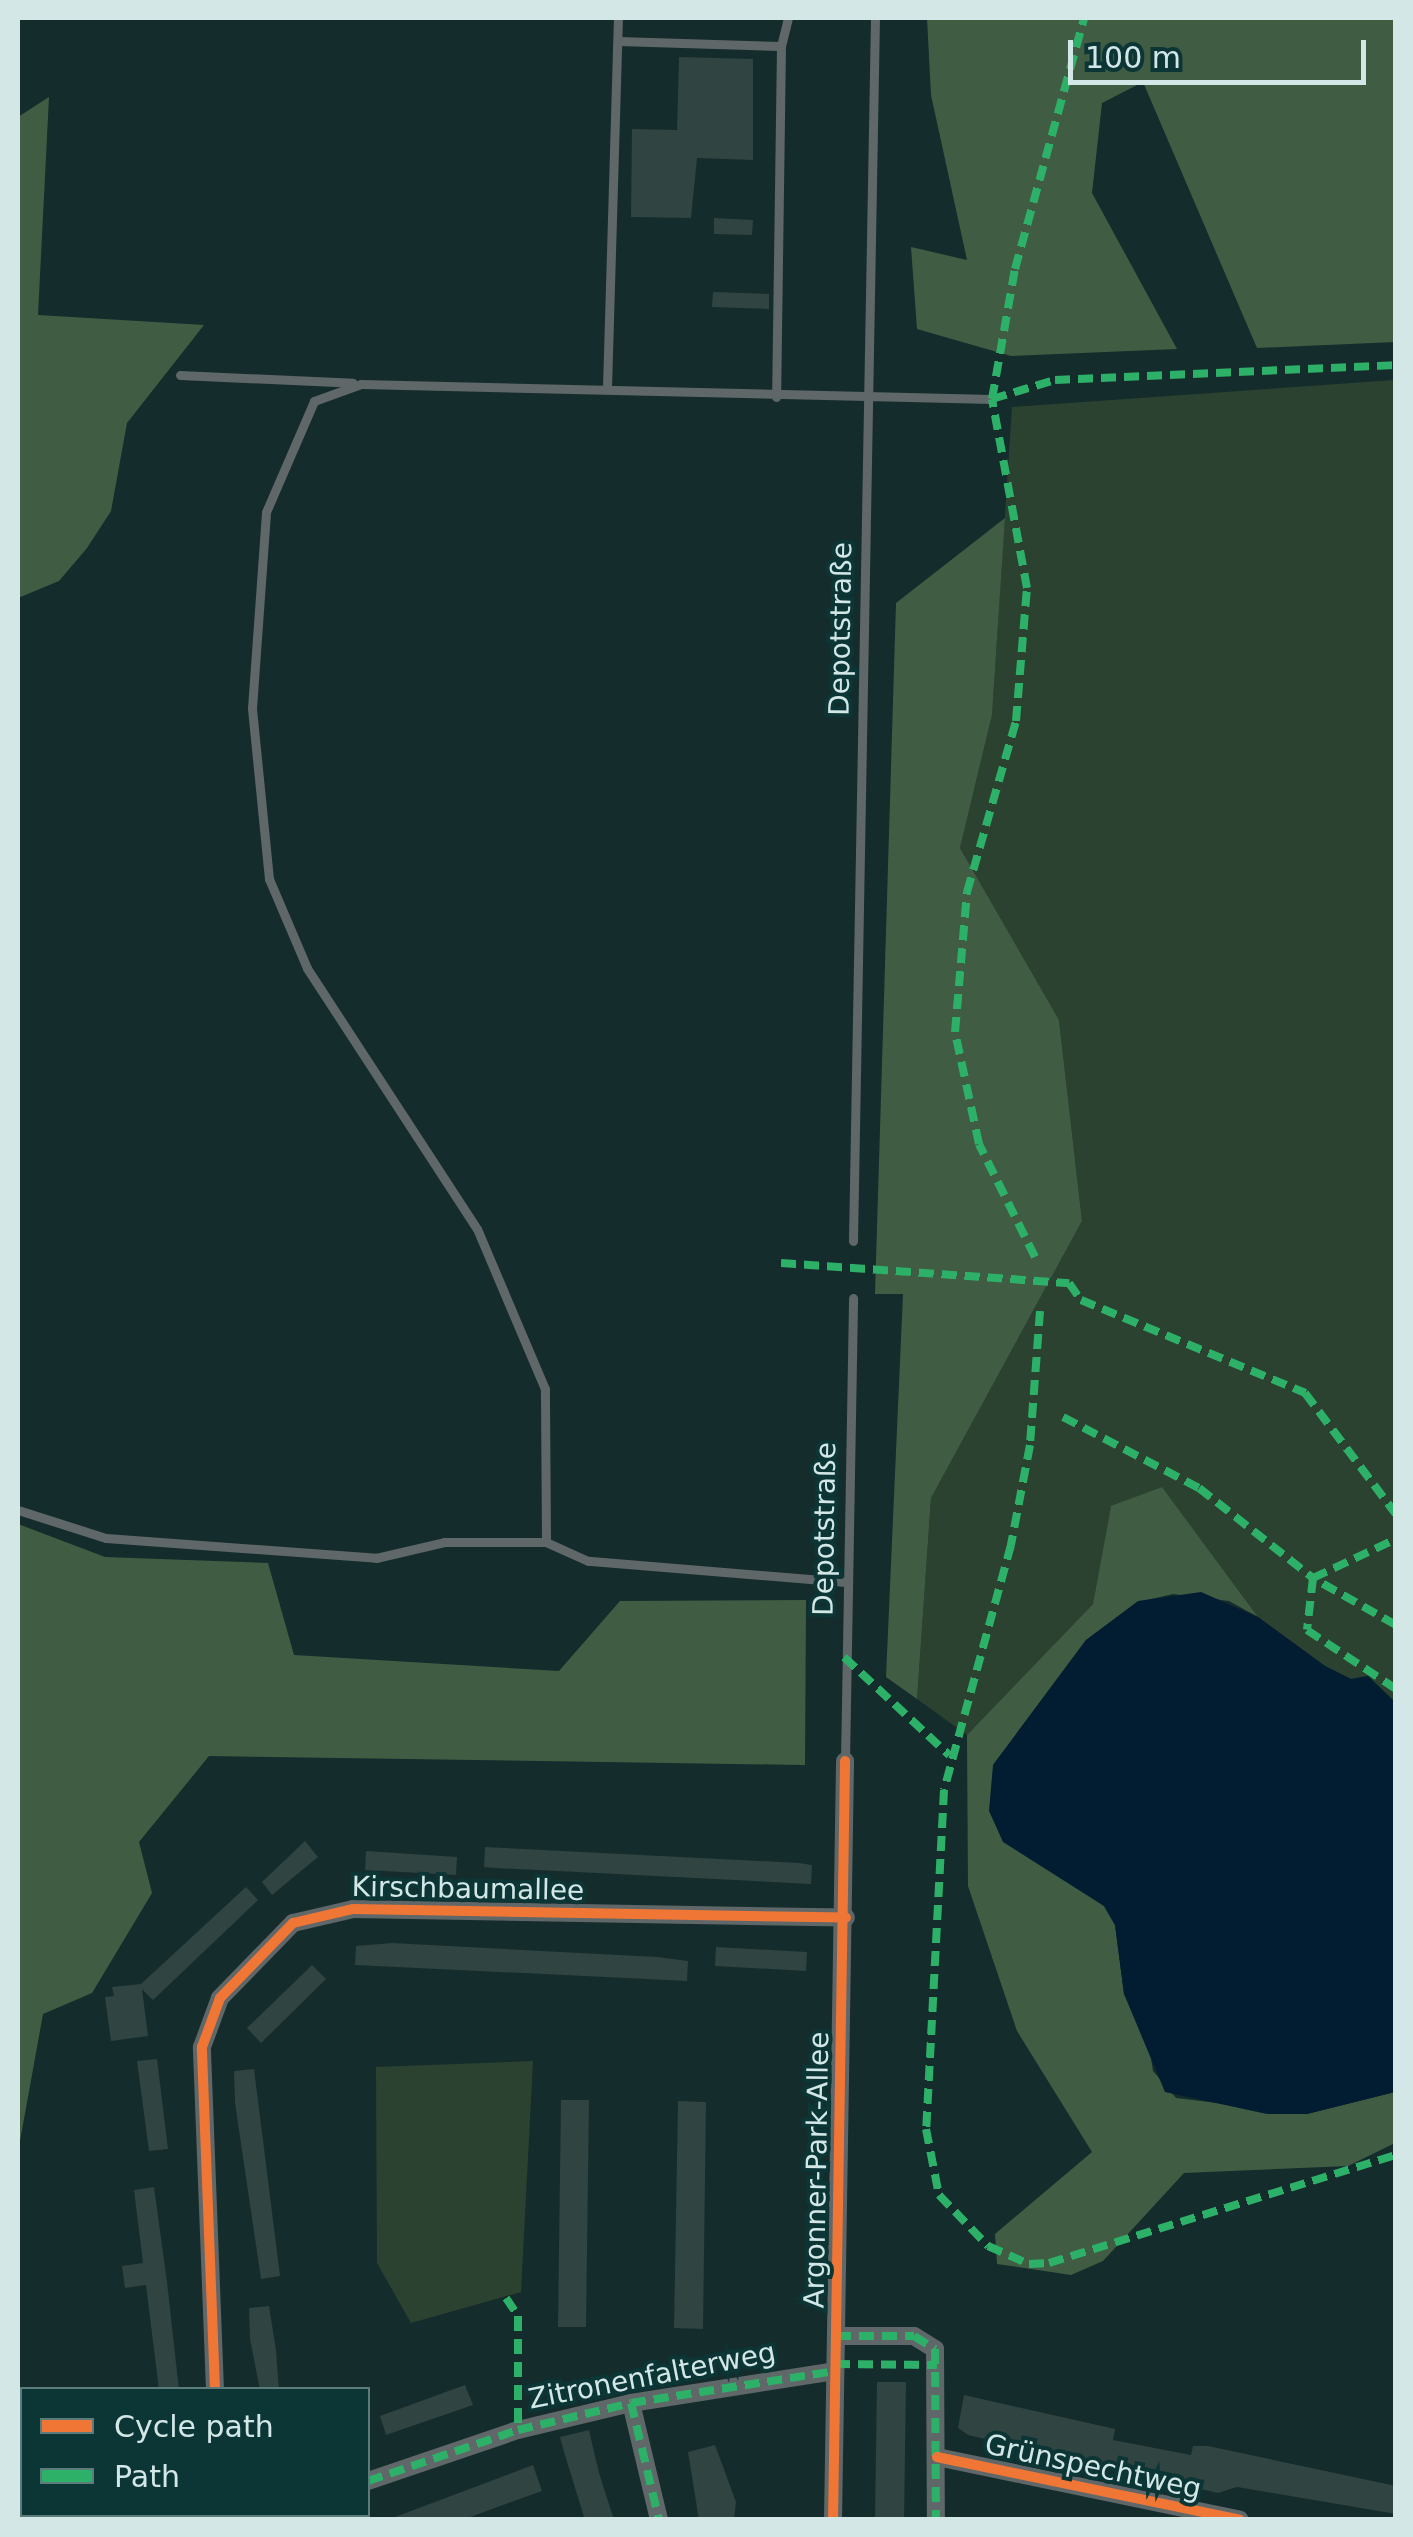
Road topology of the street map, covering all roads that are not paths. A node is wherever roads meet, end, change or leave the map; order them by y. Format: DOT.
graph roads {
  1 [pos="618,18"];
  2 [pos="788,18"];
  3 [pos="875,18"];
  4 [pos="618,41"];
  5 [pos="781,46"];
  6 [pos="180,375"];
  7 [pos="361,384"];
  8 [pos="607,387"];
  9 [pos="776,397"];
  10 [pos="992,399"];
  11 [pos="868,402"];
  12 [pos="852,1240"];
  13 [pos="853,1298"];
  14 [pos="18,1510"];
  15 [pos="546,1542"];
  16 [pos="846,1582"];
  17 [pos="845,1761"];
  18 [pos="846,1918"];
  19 [pos="836,2336"];
  20 [pos="835,2371"];
  21 [pos="216,2387"];
  22 [pos="631,2403"];
  23 [pos="937,2457"];
  24 [pos="370,2480"];
  25 [pos="1194,2516"];
  26 [pos="659,2520"];
  27 [pos="833,2520"];
  28 [pos="936,2520"];
  29 [pos="1240,2520"];
  1 -- 4 [label="lane"];
  2 -- 5 [label="lane"];
  3 -- 11 [label="lane, Depotstraße"];
  4 -- 5 [label="lane"];
  4 -- 8 [label="lane"];
  5 -- 9 [label="lane"];
  6 -- 7 [label="lane"];
  7 -- 8 [label="lane"];
  7 -- 15 [label="lane"];
  8 -- 9 [label="lane"];
  9 -- 11 [label="lane"];
  10 -- 11 [label="lane"];
  11 -- 12 [label="lane, Depotstraße"];
  13 -- 16 [label="lane, Depotstraße"];
  14 -- 15 [label="lane"];
  15 -- 16 [label="lane"];
  16 -- 17 [label="lane, Depotstraße"];
  17 -- 18 [label="street, Argonner-Park-Allee"];
  18 -- 19 [label="street, Argonner-Park-Allee"];
  18 -- 21 [label="street, Kirschbaumallee"];
  19 -- 20 [label="street, Argonner-Park-Allee"];
  19 -- 23 [label="street"];
  20 -- 22 [label="street, Zitronenfalterweg"];
  20 -- 27 [label="street, Argonner-Park-Allee"];
  22 -- 24 [label="street, Zitronenfalterweg"];
  22 -- 26 [label="street"];
  23 -- 25 [label="street, Grünspechtweg"];
  23 -- 28 [label="street"];
  25 -- 29 [label="street, Grünspechtweg"];
}
